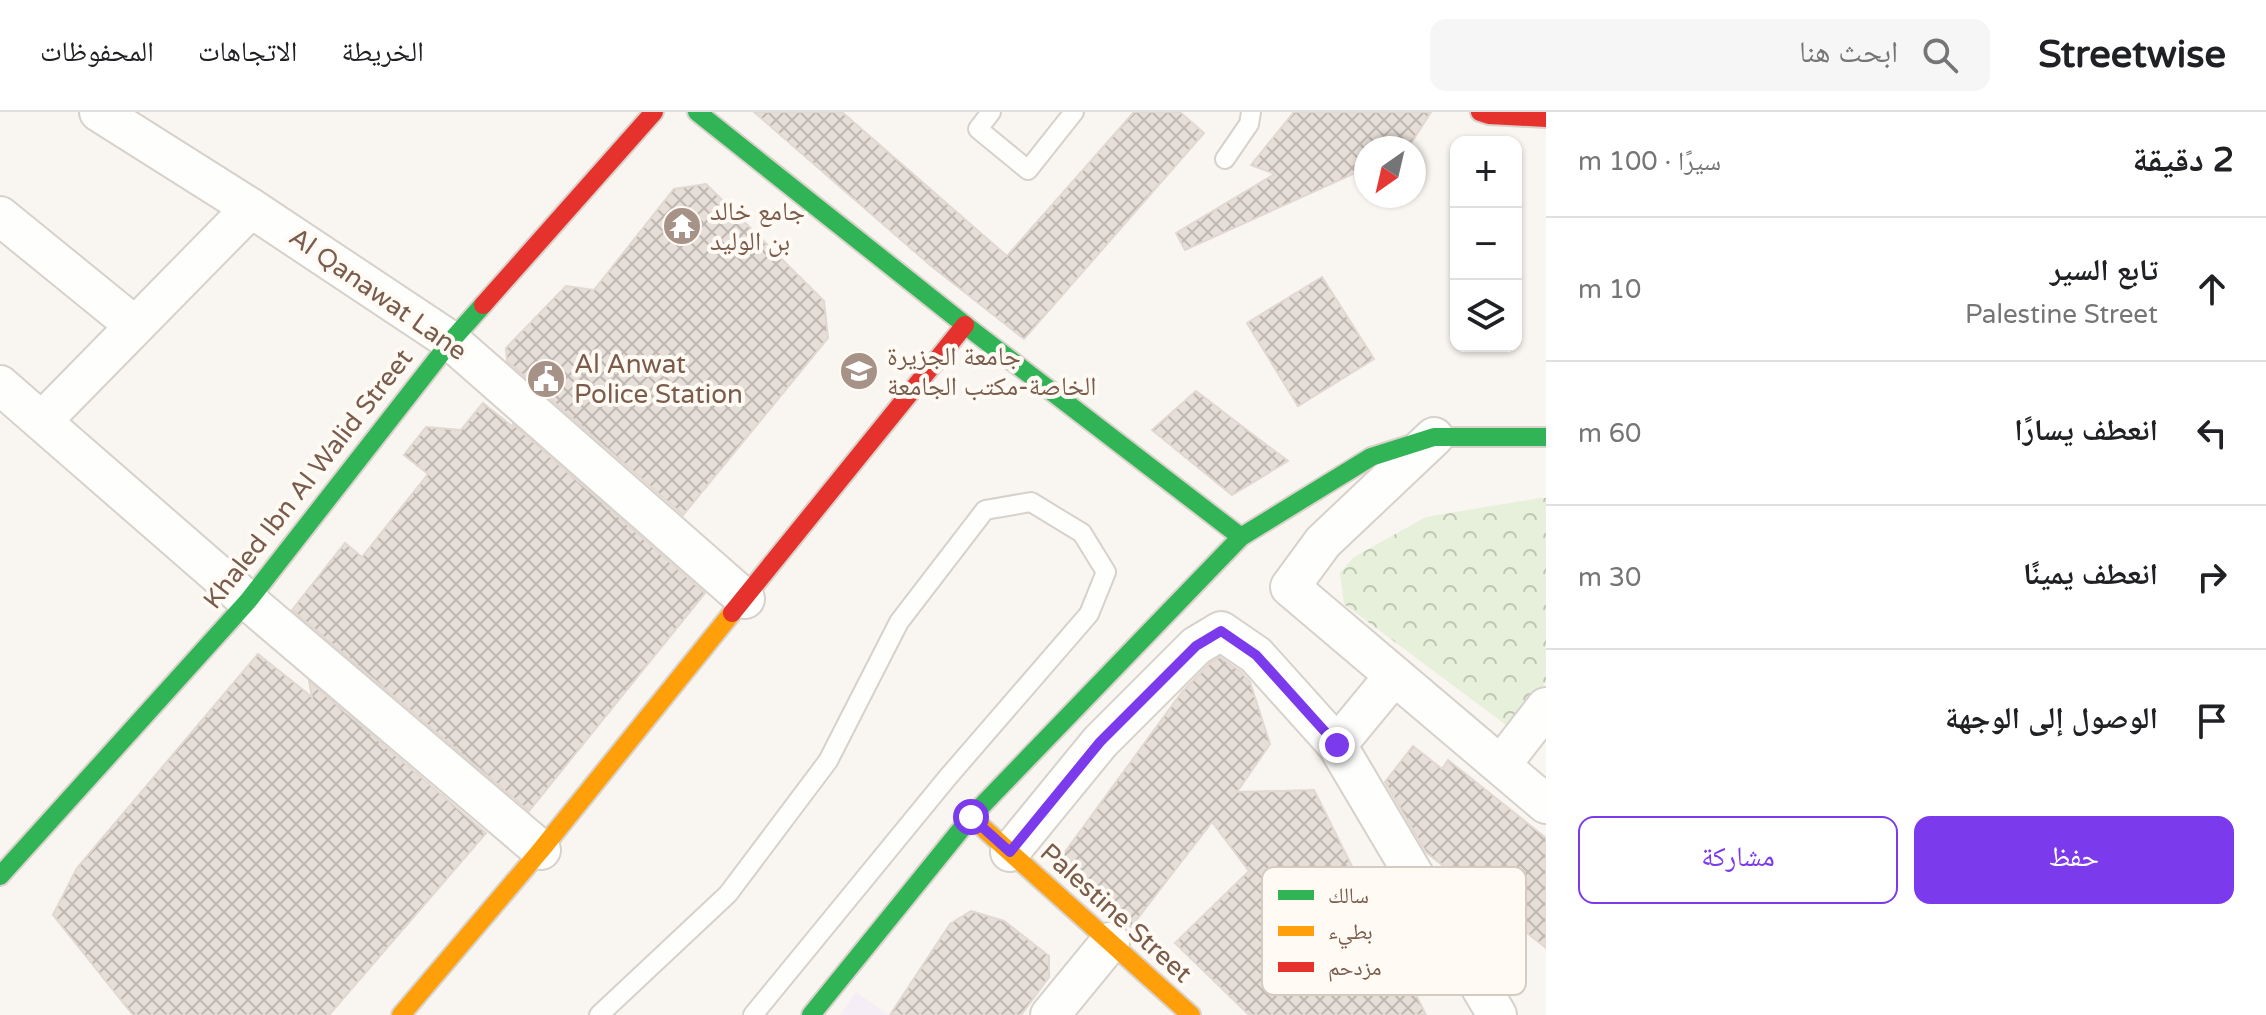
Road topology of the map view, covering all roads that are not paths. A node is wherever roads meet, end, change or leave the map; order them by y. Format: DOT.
graph roads {
  1 [pos="99,112"];
  2 [pos="654,112"];
  3 [pos="697,112"];
  4 [pos="991,112"];
  5 [pos="1074,112"];
  6 [pos="1251,112"];
  7 [pos="1480,112"];
  8 [pos="1546,118"];
  9 [pos="1225,159"];
  10 [pos="251,208"];
  11 [pos="0,216"];
  12 [pos="134,325"];
  13 [pos="965,325"];
  14 [pos="451,341"];
  15 [pos="0,385"];
  16 [pos="42,421"];
  17 [pos="1434,437"];
  18 [pos="1546,437"];
  19 [pos="1241,537"];
  20 [pos="745,599"];
  21 [pos="248,601"];
  22 [pos="1394,676"];
  23 [pos="1546,707"];
  24 [pos="1337,745"];
  25 [pos="1501,765"];
  26 [pos="1546,804"];
  27 [pos="971,817"];
  28 [pos="541,850"];
  29 [pos="1010,852"];
  30 [pos="1409,867"];
  31 [pos="0,876"];
  32 [pos="1110,942"];
  33 [pos="1485,995"];
  34 [pos="401,1015"];
  35 [pos="599,1015"];
  36 [pos="753,1015"];
  37 [pos="811,1015"];
  38 [pos="1050,1015"];
  39 [pos="1191,1015"];
  40 [pos="1497,1015"];
  1 -- 10 [label="street, Al Qanawat Lane"];
  2 -- 14 [label="main road, Khaled Ibn Al Walid Street"];
  3 -- 13 [label="main road"];
  4 -- 5 [label="lane"];
  6 -- 9 [label="lane"];
  7 -- 8 [label="main road"];
  10 -- 12 [label="street"];
  10 -- 14 [label="street, Al Qanawat Lane"];
  11 -- 12 [label="street"];
  12 -- 16 [label="street"];
  13 -- 19 [label="main road"];
  13 -- 20 [label="main road"];
  14 -- 20 [label="street, Al Qanawat Lane"];
  14 -- 21 [label="main road, Khaled Ibn Al Walid Street"];
  15 -- 16 [label="street"];
  16 -- 21 [label="street"];
  17 -- 18 [label="main road"];
  17 -- 19 [label="main road"];
  17 -- 22 [label="street"];
  19 -- 27 [label="main road"];
  20 -- 28 [label="main road"];
  21 -- 28 [label="street"];
  21 -- 31 [label="main road, Khaled Ibn Al Walid Street"];
  22 -- 24 [label="street"];
  22 -- 25 [label="street"];
  23 -- 25 [label="street"];
  24 -- 29 [label="street"];
  24 -- 30 [label="street"];
  25 -- 26 [label="street"];
  27 -- 29 [label="main road, Palestine Street"];
  27 -- 37 [label="main road"];
  28 -- 34 [label="main road"];
  29 -- 32 [label="main road, Palestine Street"];
  32 -- 38 [label="street"];
  32 -- 39 [label="main road, Palestine Street"];
  33 -- 40 [label="street"];
  35 -- 36 [label="lane"];
}
